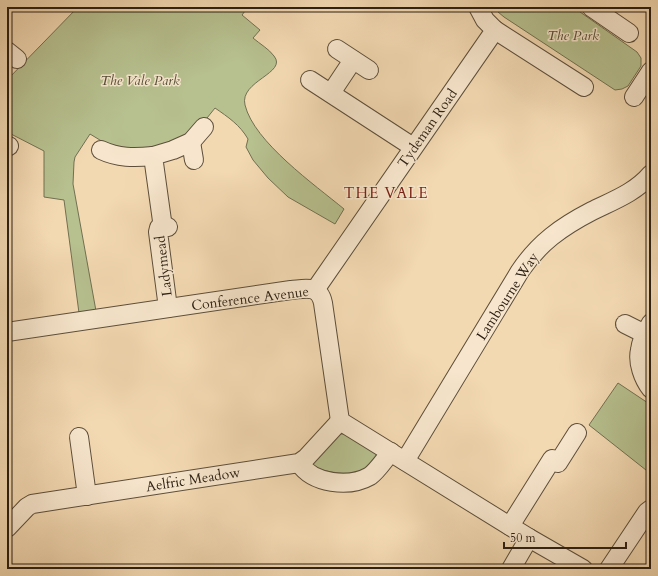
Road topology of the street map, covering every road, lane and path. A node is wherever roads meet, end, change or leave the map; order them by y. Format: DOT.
graph roads {
  1 [pos="478,7"];
  2 [pos="591,7"];
  3 [pos="495,30"];
  4 [pos="629,33"];
  5 [pos="337,49"];
  6 [pos="353,60"];
  7 [pos="369,70"];
  8 [pos="310,80"];
  9 [pos="584,87"];
  10 [pos="331,94"];
  11 [pos="204,127"];
  12 [pos="191,142"];
  13 [pos="413,148"];
  14 [pos="101,150"];
  15 [pos="153,156"];
  16 [pos="194,160"];
  17 [pos="651,174"];
  18 [pos="316,290"];
  19 [pos="168,308"];
  20 [pos="624,324"];
  21 [pos="648,329"];
  22 [pos="7,332"];
  23 [pos="651,389"];
  24 [pos="340,421"];
  25 [pos="577,433"];
  26 [pos="79,437"];
  27 [pos="398,457"];
  28 [pos="299,463"];
  29 [pos="86,496"];
  30 [pos="651,509"];
  31 [pos="510,526"];
  32 [pos="7,528"];
  33 [pos="529,538"];
  34 [pos="512,569"];
  35 [pos="583,569"];
  36 [pos="609,569"];
  1 -- 3 [label="street"];
  2 -- 4 [label="street"];
  3 -- 9 [label="street"];
  3 -- 13 [label="street, Tydeman Road"];
  5 -- 6 [label="street"];
  6 -- 7 [label="street"];
  6 -- 10 [label="street"];
  8 -- 10 [label="street"];
  10 -- 13 [label="street"];
  11 -- 12 [label="street"];
  12 -- 15 [label="street"];
  12 -- 16 [label="street"];
  13 -- 18 [label="street, Tydeman Road"];
  14 -- 15 [label="street"];
  15 -- 19 [label="street, Ladymead"];
  17 -- 27 [label="street, Lambourne Way"];
  18 -- 19 [label="street, Conference Avenue"];
  18 -- 24 [label="street, Conference Avenue"];
  19 -- 22 [label="street, Conference Avenue"];
  20 -- 21 [label="street"];
  21 -- 23 [label="street"];
  24 -- 27 [label="street"];
  24 -- 28 [label="street"];
  25 -- 31 [label="street"];
  26 -- 29 [label="street"];
  27 -- 28 [label="street"];
  27 -- 31 [label="street"];
  28 -- 29 [label="street, Aelfric Meadow"];
  29 -- 32 [label="street, Aelfric Meadow"];
  30 -- 36 [label="street"];
  31 -- 33 [label="street"];
  33 -- 34 [label="street"];
  33 -- 35 [label="street"];
}
